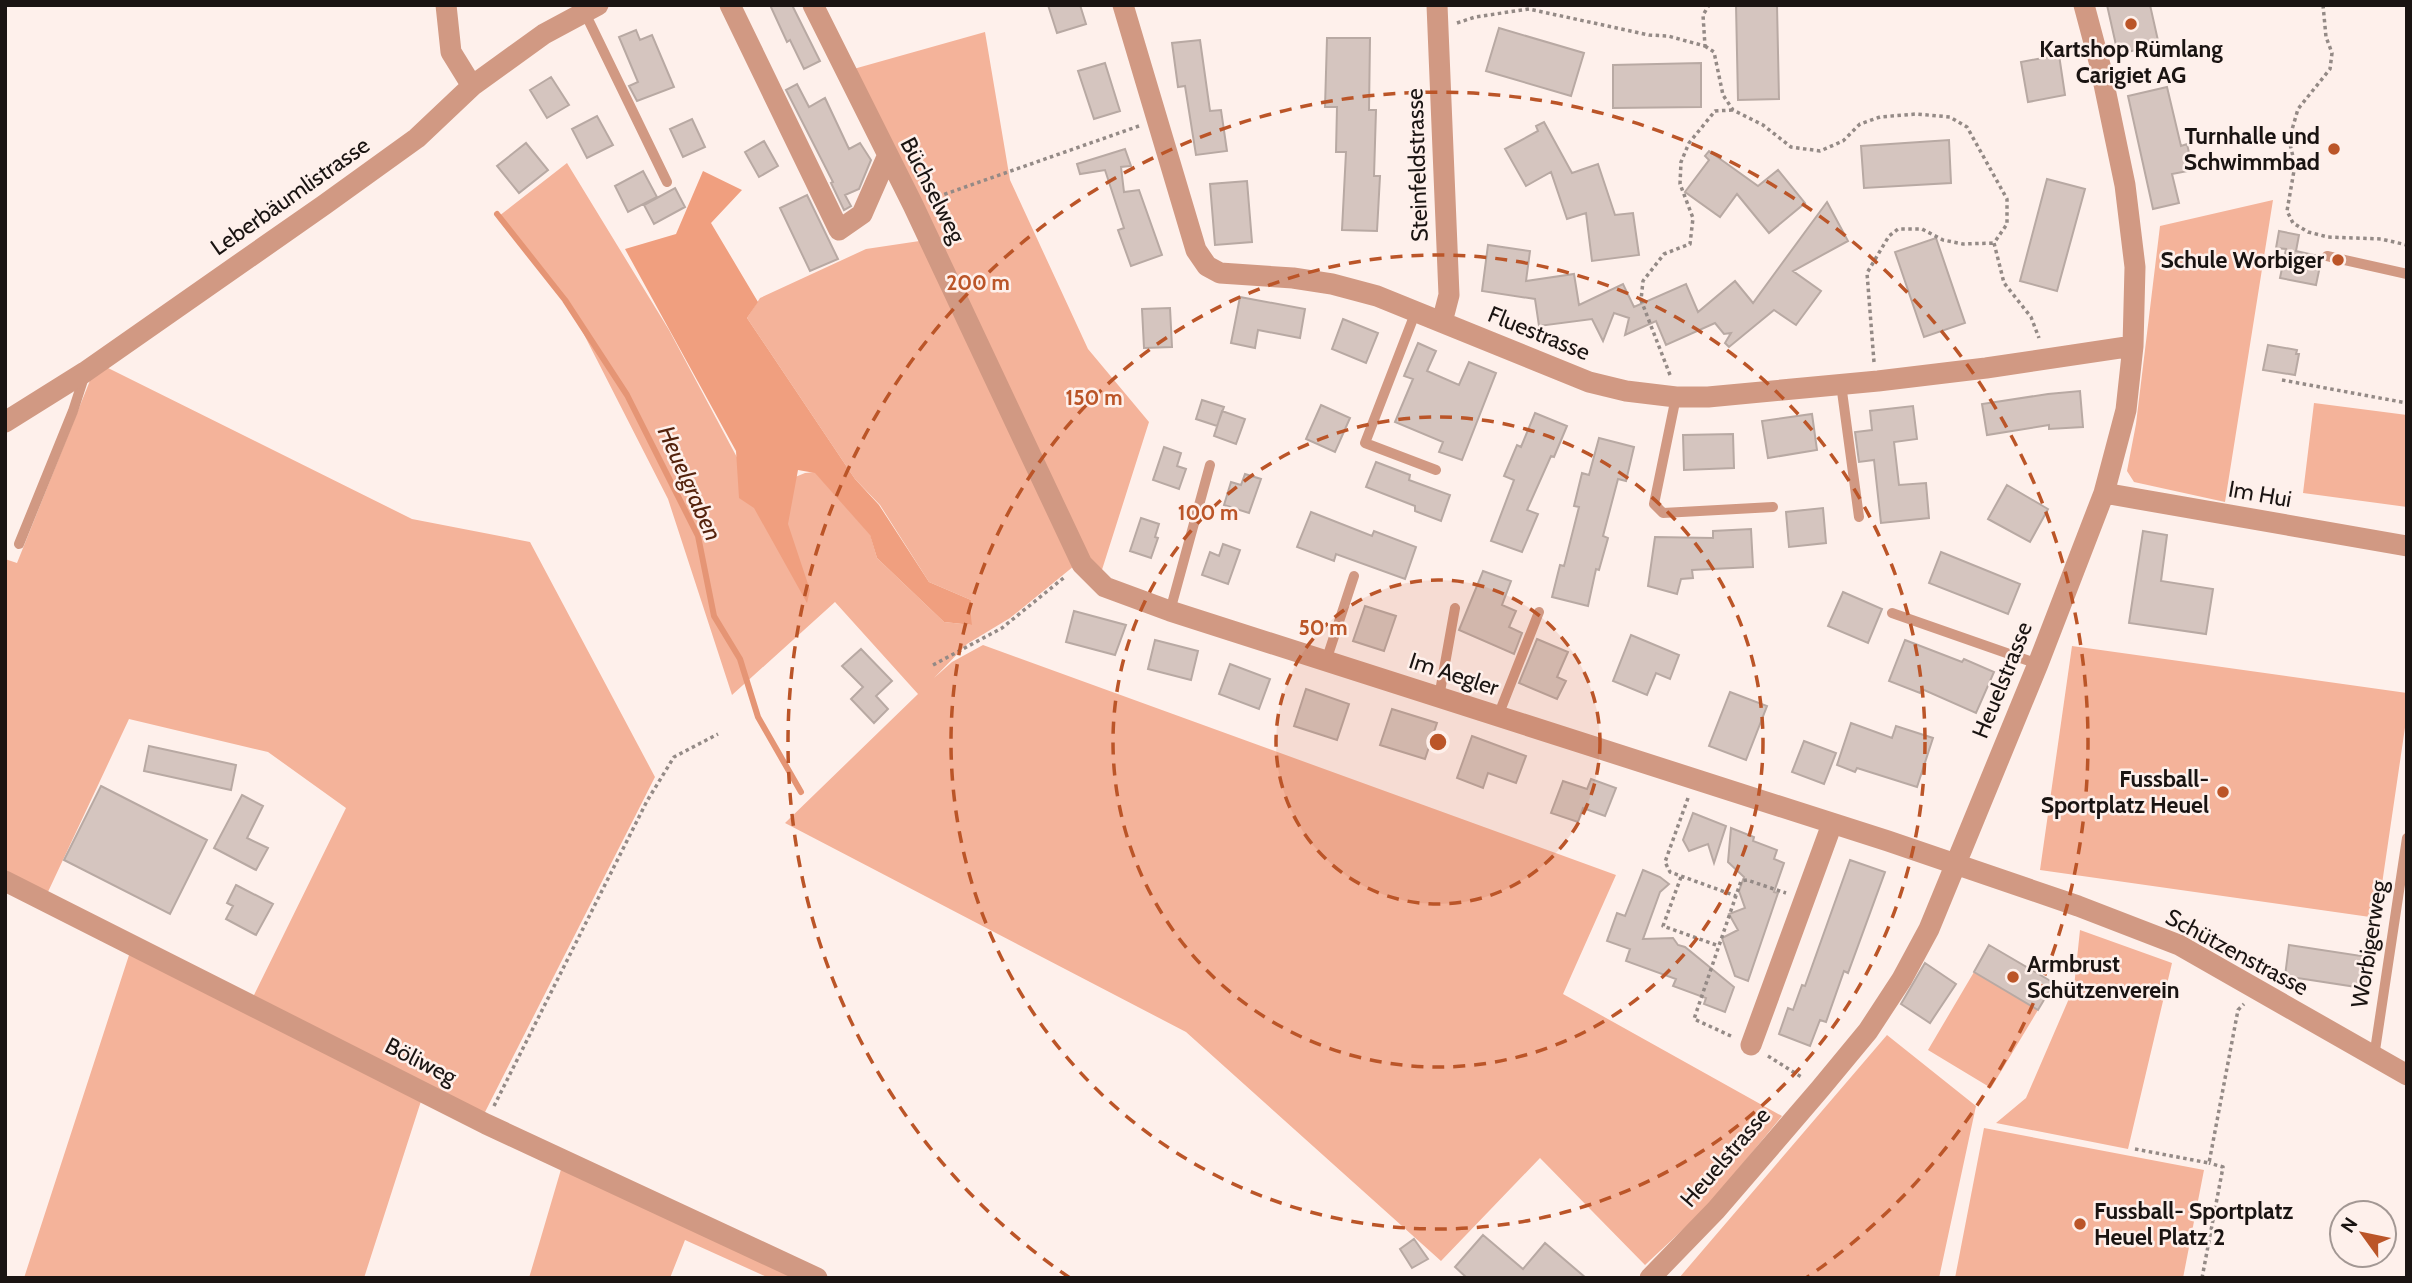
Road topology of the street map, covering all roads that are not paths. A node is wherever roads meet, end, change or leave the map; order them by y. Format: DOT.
graph roads {
  1 [pos="446,5"];
  2 [pos="730,5"];
  3 [pos="813,5"];
  4 [pos="1123,5"];
  5 [pos="1437,5"];
  6 [pos="2084,5"];
  7 [pos="592,9"];
  8 [pos="472,86"];
  9 [pos="887,157"];
  10 [pos="667,182"];
  11 [pos="2327,256"];
  12 [pos="2407,274"];
  13 [pos="1416,311"];
  14 [pos="1442,322"];
  15 [pos="2133,346"];
  16 [pos="85,372"];
  17 [pos="1841,384"];
  18 [pos="1676,397"];
  19 [pos="5,422"];
  20 [pos="1210,465"];
  21 [pos="1436,470"];
  22 [pos="2104,494"];
  23 [pos="1773,507"];
  24 [pos="1860,517"];
  25 [pos="19,544"];
  26 [pos="2407,546"];
  27 [pos="1079,557"];
  28 [pos="1354,576"];
  29 [pos="1455,608"];
  30 [pos="1170,611"];
  31 [pos="1539,612"];
  32 [pos="1892,613"];
  33 [pos="1325,660"];
  34 [pos="2038,664"];
  35 [pos="1439,696"];
  36 [pos="1498,716"];
  37 [pos="1832,824"];
  38 [pos="2407,838"];
  39 [pos="1955,865"];
  40 [pos="5,881"];
  41 [pos="1751,1045"];
  42 [pos="2374,1057"];
  43 [pos="2407,1076"];
  44 [pos="817,1278"];
  45 [pos="1650,1278"];
  1 -- 8 [label="street"];
  2 -- 9 [label="street"];
  3 -- 9 [label="street, Büchselweg"];
  4 -- 13 [label="street, Fluestrasse"];
  5 -- 14 [label="street, Steinfeldstrasse"];
  6 -- 15 [label="street, Heuelstrasse"];
  7 -- 8 [label="street, Leberbäumlistrasse"];
  7 -- 10 [label="lane"];
  8 -- 16 [label="street, Leberbäumlistrasse"];
  9 -- 27 [label="street, Büchselweg"];
  11 -- 12 [label="lane"];
  13 -- 14 [label="street, Fluestrasse"];
  13 -- 21 [label="lane"];
  14 -- 18 [label="street, Fluestrasse"];
  15 -- 17 [label="street, Fluestrasse"];
  15 -- 22 [label="street, Heuelstrasse"];
  16 -- 19 [label="street, Leberbäumlistrasse"];
  16 -- 25 [label="lane"];
  17 -- 18 [label="street, Fluestrasse"];
  17 -- 24 [label="lane"];
  18 -- 23 [label="lane"];
  20 -- 30 [label="lane"];
  22 -- 26 [label="street, Im Hui"];
  22 -- 34 [label="street, Heuelstrasse"];
  27 -- 30 [label="street, Im Aegler"];
  28 -- 33 [label="lane"];
  29 -- 35 [label="lane"];
  30 -- 33 [label="street, Im Aegler"];
  31 -- 36 [label="lane"];
  32 -- 34 [label="lane"];
  33 -- 35 [label="street, Im Aegler"];
  34 -- 39 [label="street, Heuelstrasse"];
  35 -- 36 [label="street, Im Aegler"];
  36 -- 37 [label="street, Im Aegler"];
  37 -- 39 [label="street, Im Aegler"];
  37 -- 41 [label="street"];
  38 -- 42 [label="lane, Worbigerweg"];
  39 -- 42 [label="street, Schützenstrasse"];
  39 -- 45 [label="street, Heuelstrasse"];
  40 -- 44 [label="street, Böliweg"];
  42 -- 43 [label="street, Schützenstrasse"];
}
